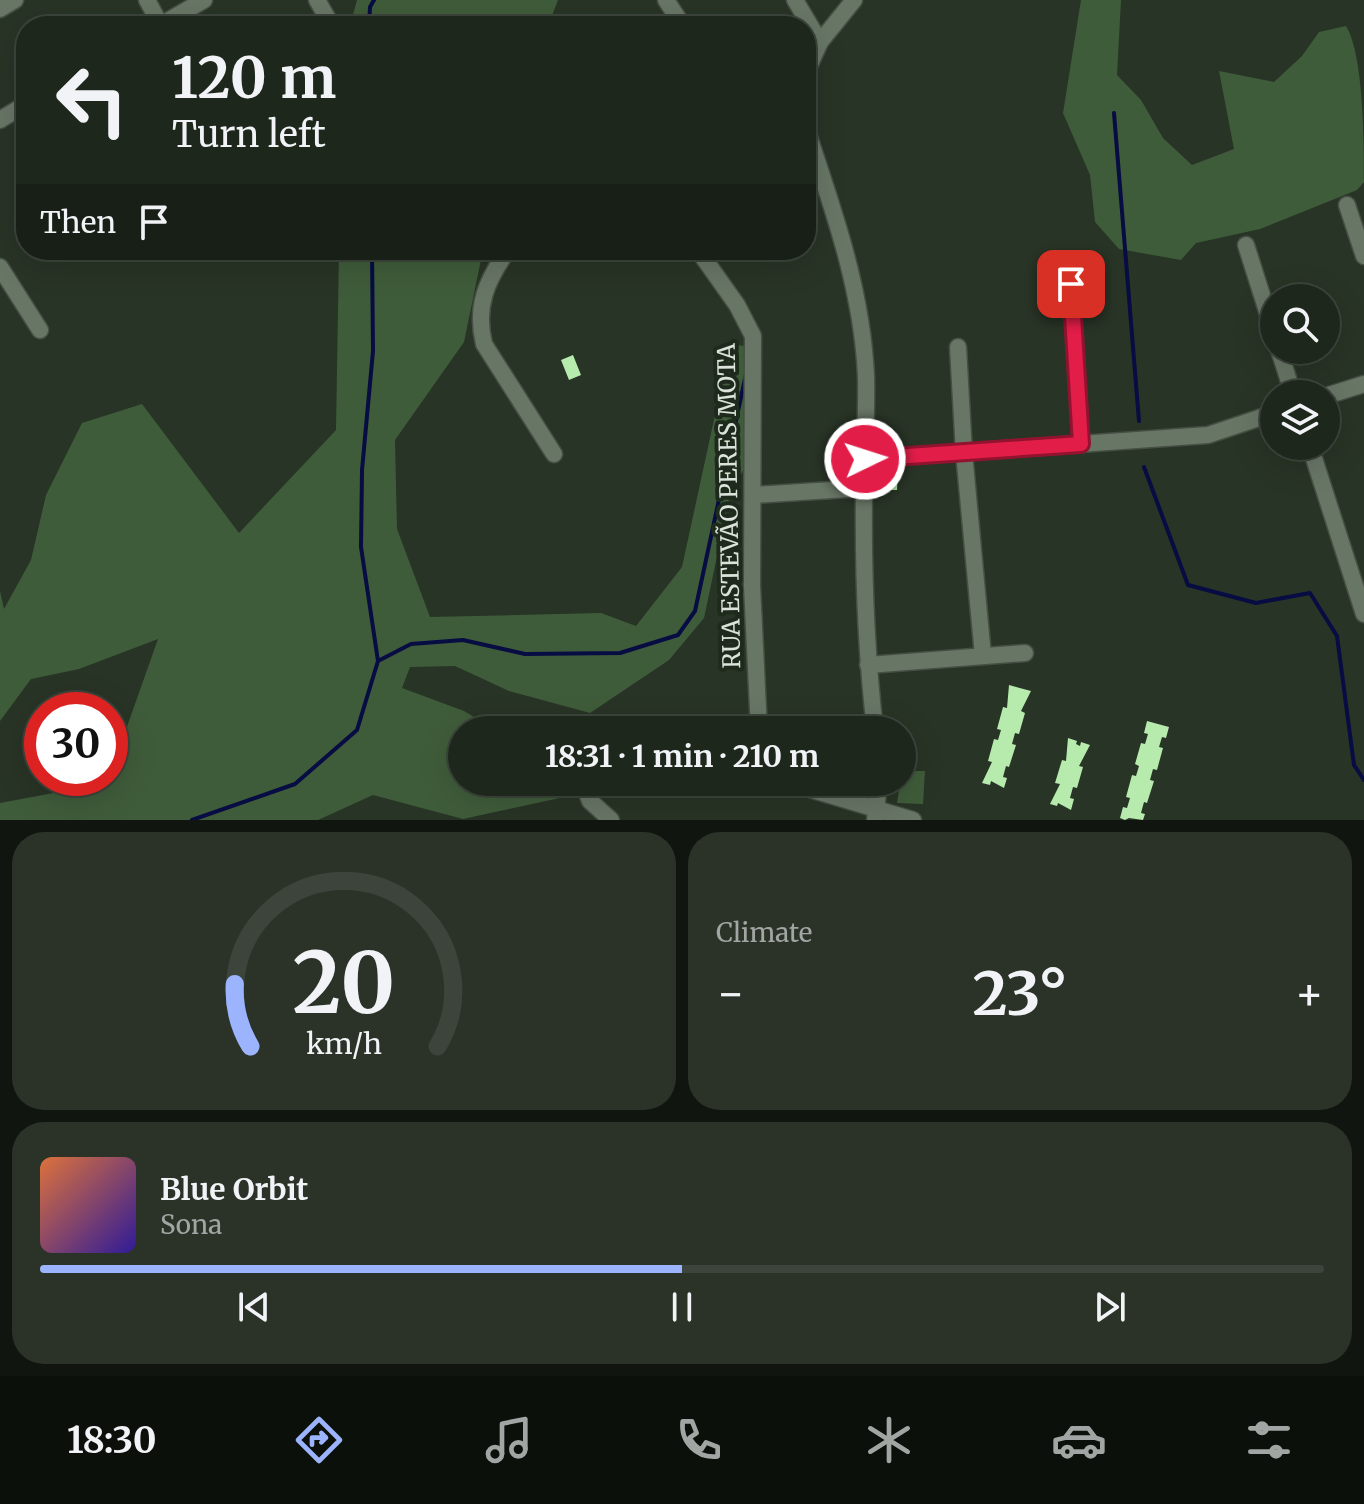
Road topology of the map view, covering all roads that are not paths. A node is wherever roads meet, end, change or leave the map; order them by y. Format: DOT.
graph roads {
  1 [pos="15,0"];
  2 [pos="204,0"];
  3 [pos="854,0"];
  4 [pos="0,9"];
  5 [pos="177,16"];
  6 [pos="816,35"];
  7 [pos="820,42"];
  8 [pos="816,51"];
  9 [pos="816,158"];
  10 [pos="816,180"];
  11 [pos="828,194"];
  12 [pos="1347,205"];
  13 [pos="1246,245"];
  14 [pos="1364,256"];
  15 [pos="501,260"];
  16 [pos="705,260"];
  17 [pos="0,267"];
  18 [pos="1071,284"];
  19 [pos="1260,289"];
  20 [pos="40,330"];
  21 [pos="958,347"];
  22 [pos="1364,384"];
  23 [pos="1340,392"];
  24 [pos="1260,418"];
  25 [pos="1081,444"];
  26 [pos="964,453"];
  27 [pos="554,454"];
  28 [pos="865,459"];
  29 [pos="1314,460"];
  30 [pos="864,488"];
  31 [pos="753,495"];
  32 [pos="1364,614"];
  33 [pos="1025,653"];
  34 [pos="983,656"];
  35 [pos="868,665"];
  36 [pos="758,716"];
  37 [pos="873,716"];
  38 [pos="588,796"];
  39 [pos="825,796"];
  40 [pos="877,815"];
  41 [pos="611,820"];
  42 [pos="913,820"];
  1 -- 4 [label="street"];
  2 -- 5 [label="street"];
  3 -- 7 [label="street"];
  6 -- 7 [label="street"];
  7 -- 8 [label="street"];
  9 -- 11 [label="street"];
  10 -- 11 [label="street"];
  11 -- 28 [label="street"];
  12 -- 14 [label="street"];
  13 -- 19 [label="street"];
  15 -- 27 [label="street"];
  16 -- 31 [label="street, RUA ESTEVÃO PERES MOTA"];
  17 -- 20 [label="street"];
  18 -- 25 [label="street"];
  21 -- 26 [label="street"];
  22 -- 23 [label="street"];
  24 -- 25 [label="street"];
  25 -- 26 [label="street"];
  26 -- 28 [label="street"];
  26 -- 34 [label="street"];
  28 -- 30 [label="street"];
  29 -- 32 [label="street"];
  30 -- 31 [label="street"];
  30 -- 35 [label="street"];
  31 -- 36 [label="street, RUA ESTEVÃO PERES MOTA"];
  33 -- 34 [label="street"];
  34 -- 35 [label="street"];
  35 -- 37 [label="street"];
  38 -- 41 [label="street"];
  39 -- 40 [label="street"];
  40 -- 42 [label="street"];
}
